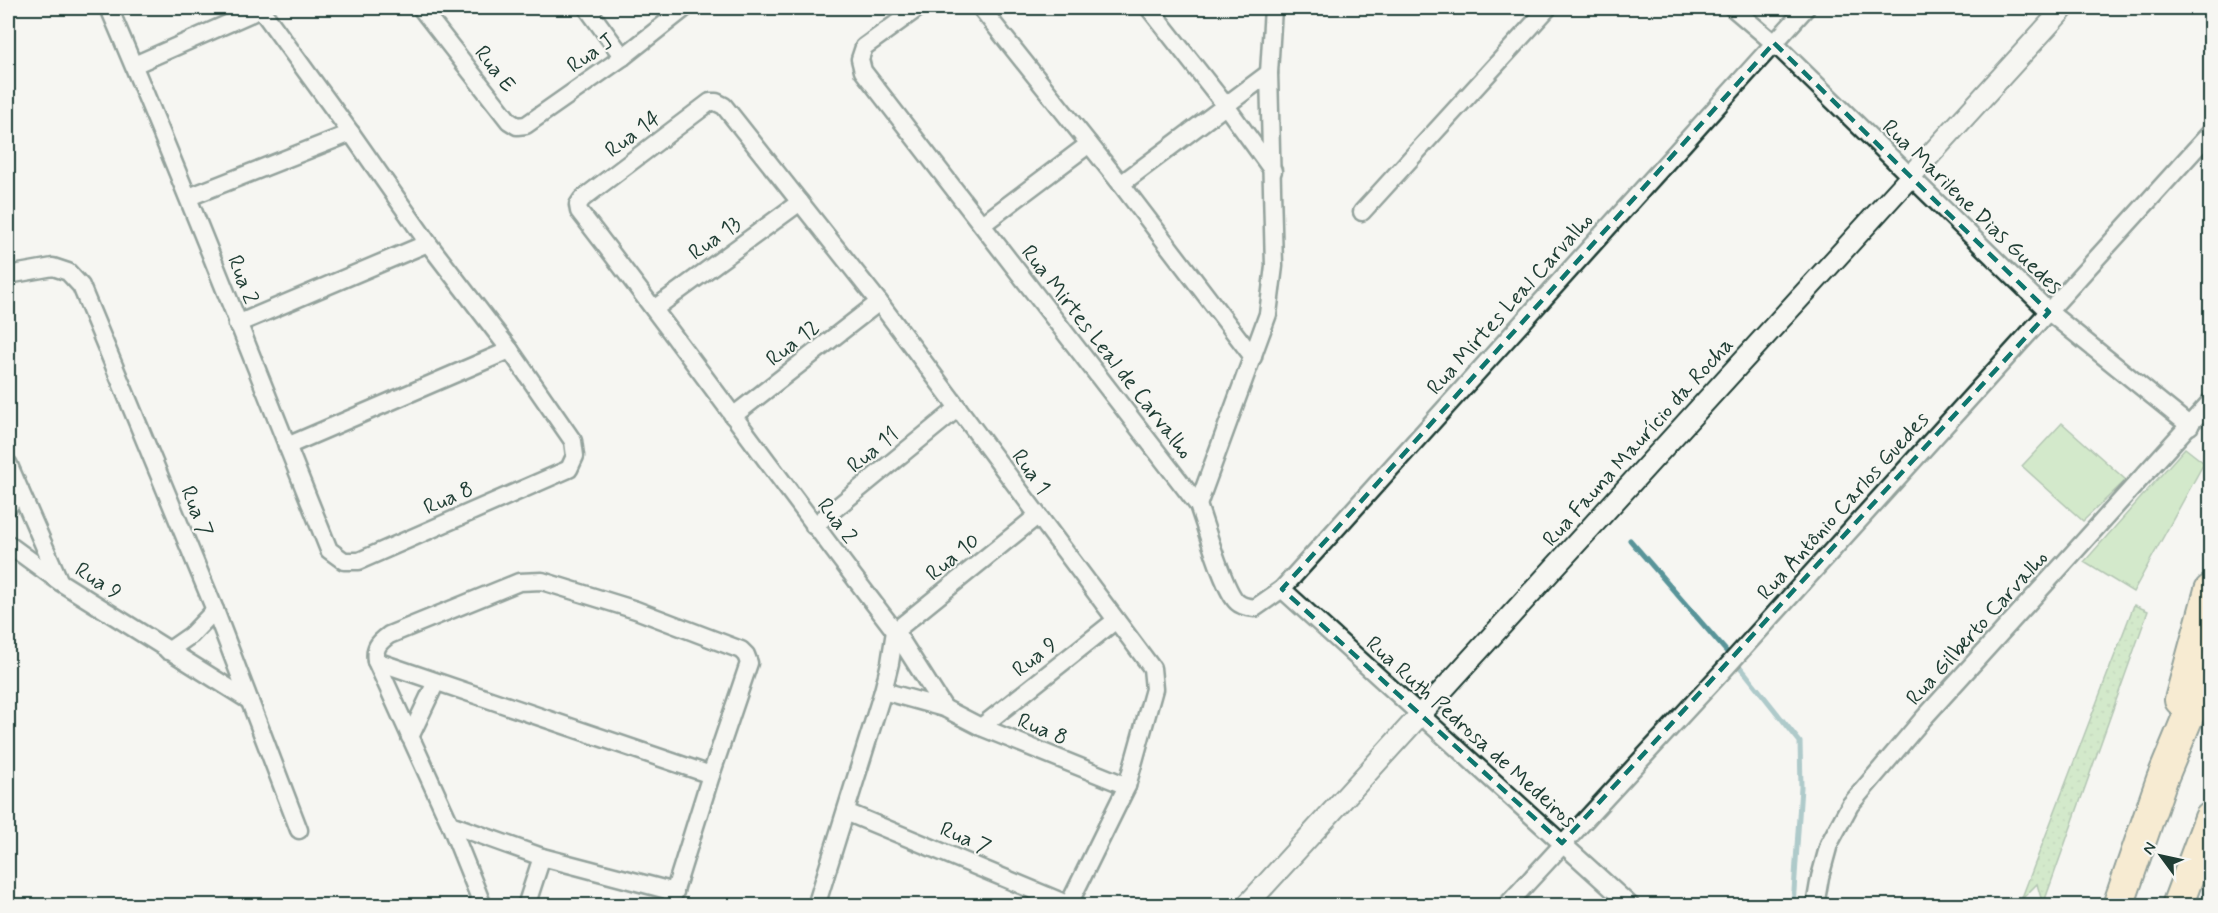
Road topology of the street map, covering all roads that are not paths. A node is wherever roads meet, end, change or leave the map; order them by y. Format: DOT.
graph roads {
  1 [pos="109,8"];
  2 [pos="260,8"];
  3 [pos="421,8"];
  4 [pos="587,8"];
  5 [pos="685,8"];
  6 [pos="918,8"];
  7 [pos="981,8"];
  8 [pos="1149,8"];
  9 [pos="1273,8"];
  10 [pos="1548,8"];
  11 [pos="1733,8"];
  12 [pos="1806,8"];
  13 [pos="2064,8"];
  14 [pos="1774,43"];
  15 [pos="623,57"];
  16 [pos="134,65"];
  17 [pos="1269,73"];
  18 [pos="717,102"];
  19 [pos="1227,105"];
  20 [pos="517,126"];
  21 [pos="351,133"];
  22 [pos="2211,133"];
  23 [pos="1089,144"];
  24 [pos="1273,171"];
  25 [pos="1911,177"];
  26 [pos="1121,184"];
  27 [pos="189,197"];
  28 [pos="800,202"];
  29 [pos="578,205"];
  30 [pos="1362,212"];
  31 [pos="982,224"];
  32 [pos="428,243"];
  33 [pos="8,276"];
  34 [pos="879,302"];
  35 [pos="654,309"];
  36 [pos="2049,312"];
  37 [pos="237,324"];
  38 [pos="510,350"];
  39 [pos="1253,357"];
  40 [pos="2211,402"];
  41 [pos="958,408"];
  42 [pos="733,417"];
  43 [pos="2190,426"];
  44 [pos="287,446"];
  45 [pos="8,463"];
  46 [pos="20,491"];
  47 [pos="1198,505"];
  48 [pos="8,507"];
  49 [pos="1037,516"];
  50 [pos="814,526"];
  51 [pos="8,544"];
  52 [pos="344,561"];
  53 [pos="60,582"];
  54 [pos="1282,589"];
  55 [pos="2211,590"];
  56 [pos="1236,602"];
  57 [pos="215,610"];
  58 [pos="1116,620"];
  59 [pos="895,632"];
  60 [pos="168,651"];
  61 [pos="376,661"];
  62 [pos="2211,668"];
  63 [pos="436,682"];
  64 [pos="883,691"];
  65 [pos="250,701"];
  66 [pos="944,708"];
  67 [pos="1422,714"];
  68 [pos="981,727"];
  69 [pos="410,737"];
  70 [pos="711,775"];
  71 [pos="2162,779"];
  72 [pos="1127,786"];
  73 [pos="846,812"];
  74 [pos="2211,818"];
  75 [pos="450,824"];
  76 [pos="299,830"];
  77 [pos="1562,843"];
  78 [pos="542,856"];
  79 [pos="672,899"];
  80 [pos="1068,905"];
  81 [pos="483,906"];
  82 [pos="526,906"];
  83 [pos="816,906"];
  84 [pos="1246,906"];
  85 [pos="1506,906"];
  86 [pos="1631,906"];
  87 [pos="1815,906"];
  88 [pos="2118,906"];
  89 [pos="2177,906"];
  1 -- 16 [label="street, Rua 2"];
  2 -- 16 [label="street"];
  2 -- 21 [label="street"];
  3 -- 20 [label="street, Rua E"];
  4 -- 15 [label="street"];
  5 -- 15 [label="street, Rua J"];
  6 -- 31 [label="street, Rua Mirtes Leal de Carvalho"];
  7 -- 23 [label="street"];
  8 -- 19 [label="street"];
  9 -- 17 [label="street, Rua Mirtes Leal de Carvalho"];
  10 -- 30 [label="street"];
  11 -- 14 [label="street, Rua Marilene Dias Guedes"];
  12 -- 14 [label="street, Rua Mirtes Leal Carvalho"];
  13 -- 25 [label="street, Rua Fauna Maurício da Rocha"];
  14 -- 25 [label="street, Rua Marilene Dias Guedes"];
  14 -- 54 [label="street, Rua Mirtes Leal Carvalho"];
  15 -- 20 [label="street, Rua J"];
  16 -- 27 [label="street, Rua 2"];
  17 -- 19 [label="street"];
  17 -- 24 [label="street, Rua Mirtes Leal de Carvalho"];
  18 -- 28 [label="street, Rua 1"];
  18 -- 29 [label="street, Rua 14"];
  19 -- 24 [label="street"];
  19 -- 26 [label="street"];
  21 -- 27 [label="street"];
  21 -- 32 [label="street"];
  22 -- 36 [label="street, Rua Antônio Carlos Guedes"];
  23 -- 26 [label="street"];
  23 -- 31 [label="street"];
  24 -- 39 [label="street, Rua Mirtes Leal de Carvalho"];
  25 -- 36 [label="street, Rua Marilene Dias Guedes"];
  25 -- 67 [label="street, Rua Fauna Maurício da Rocha"];
  26 -- 39 [label="street"];
  27 -- 37 [label="street, Rua 2"];
  28 -- 34 [label="street, Rua 1"];
  28 -- 35 [label="street, Rua 13"];
  29 -- 35 [label="street, Rua 2"];
  31 -- 47 [label="street, Rua Mirtes Leal de Carvalho"];
  32 -- 37 [label="street"];
  32 -- 38 [label="street"];
  33 -- 57 [label="street, Rua 7"];
  34 -- 41 [label="street, Rua 1"];
  34 -- 42 [label="street, Rua 12"];
  35 -- 42 [label="street, Rua 2"];
  36 -- 43 [label="street, Rua Marilene Dias Guedes"];
  36 -- 77 [label="street, Rua Antônio Carlos Guedes"];
  37 -- 44 [label="street, Rua 2"];
  38 -- 44 [label="street"];
  38 -- 52 [label="street, Rua 8"];
  39 -- 47 [label="street, Rua Mirtes Leal de Carvalho"];
  40 -- 43 [label="street, Rua Gilberto Carvalho"];
  41 -- 49 [label="street, Rua 1"];
  41 -- 50 [label="street, Rua 11"];
  42 -- 50 [label="street, Rua 2"];
  43 -- 87 [label="street, Rua Gilberto Carvalho"];
  44 -- 52 [label="street, Rua 2"];
  45 -- 46 [label="street"];
  46 -- 48 [label="street"];
  46 -- 53 [label="street"];
  47 -- 56 [label="street, Rua Mirtes Leal de Carvalho"];
  49 -- 58 [label="street, Rua 1"];
  49 -- 59 [label="street, Rua 10"];
  50 -- 59 [label="street, Rua 2"];
  51 -- 53 [label="street, Rua 9"];
  53 -- 60 [label="street, Rua 9"];
  54 -- 56 [label="street, Rua Mirtes Leal Carvalho"];
  54 -- 67 [label="street, Rua Ruth Pedrosa de Medeiros"];
  55 -- 71 [label="highway"];
  57 -- 60 [label="street"];
  57 -- 65 [label="street, Rua 7"];
  58 -- 68 [label="street, Rua 9"];
  58 -- 72 [label="street, Rua 1"];
  59 -- 64 [label="street"];
  59 -- 66 [label="street"];
  60 -- 65 [label="street, Rua 9"];
  61 -- 63 [label="street"];
  61 -- 69 [label="street"];
  61 -- 70 [label="street"];
  62 -- 71 [label="highway"];
  63 -- 69 [label="street"];
  63 -- 70 [label="street"];
  64 -- 66 [label="street, Rua 8"];
  64 -- 73 [label="street"];
  65 -- 76 [label="street, Rua 7"];
  66 -- 68 [label="street, Rua 8"];
  67 -- 77 [label="street, Rua Ruth Pedrosa de Medeiros"];
  67 -- 84 [label="street, Rua Fauna Maurício da Rocha"];
  68 -- 72 [label="street, Rua 8"];
  69 -- 75 [label="street"];
  70 -- 79 [label="street"];
  71 -- 88 [label="highway"];
  72 -- 80 [label="street, Rua 1"];
  73 -- 80 [label="street, Rua 7"];
  73 -- 83 [label="street"];
  74 -- 89 [label="highway"];
  75 -- 78 [label="street"];
  75 -- 81 [label="street"];
  77 -- 85 [label="street, Rua Antônio Carlos Guedes"];
  77 -- 86 [label="street, Rua Ruth Pedrosa de Medeiros"];
  78 -- 79 [label="street"];
  78 -- 82 [label="street"];
}
